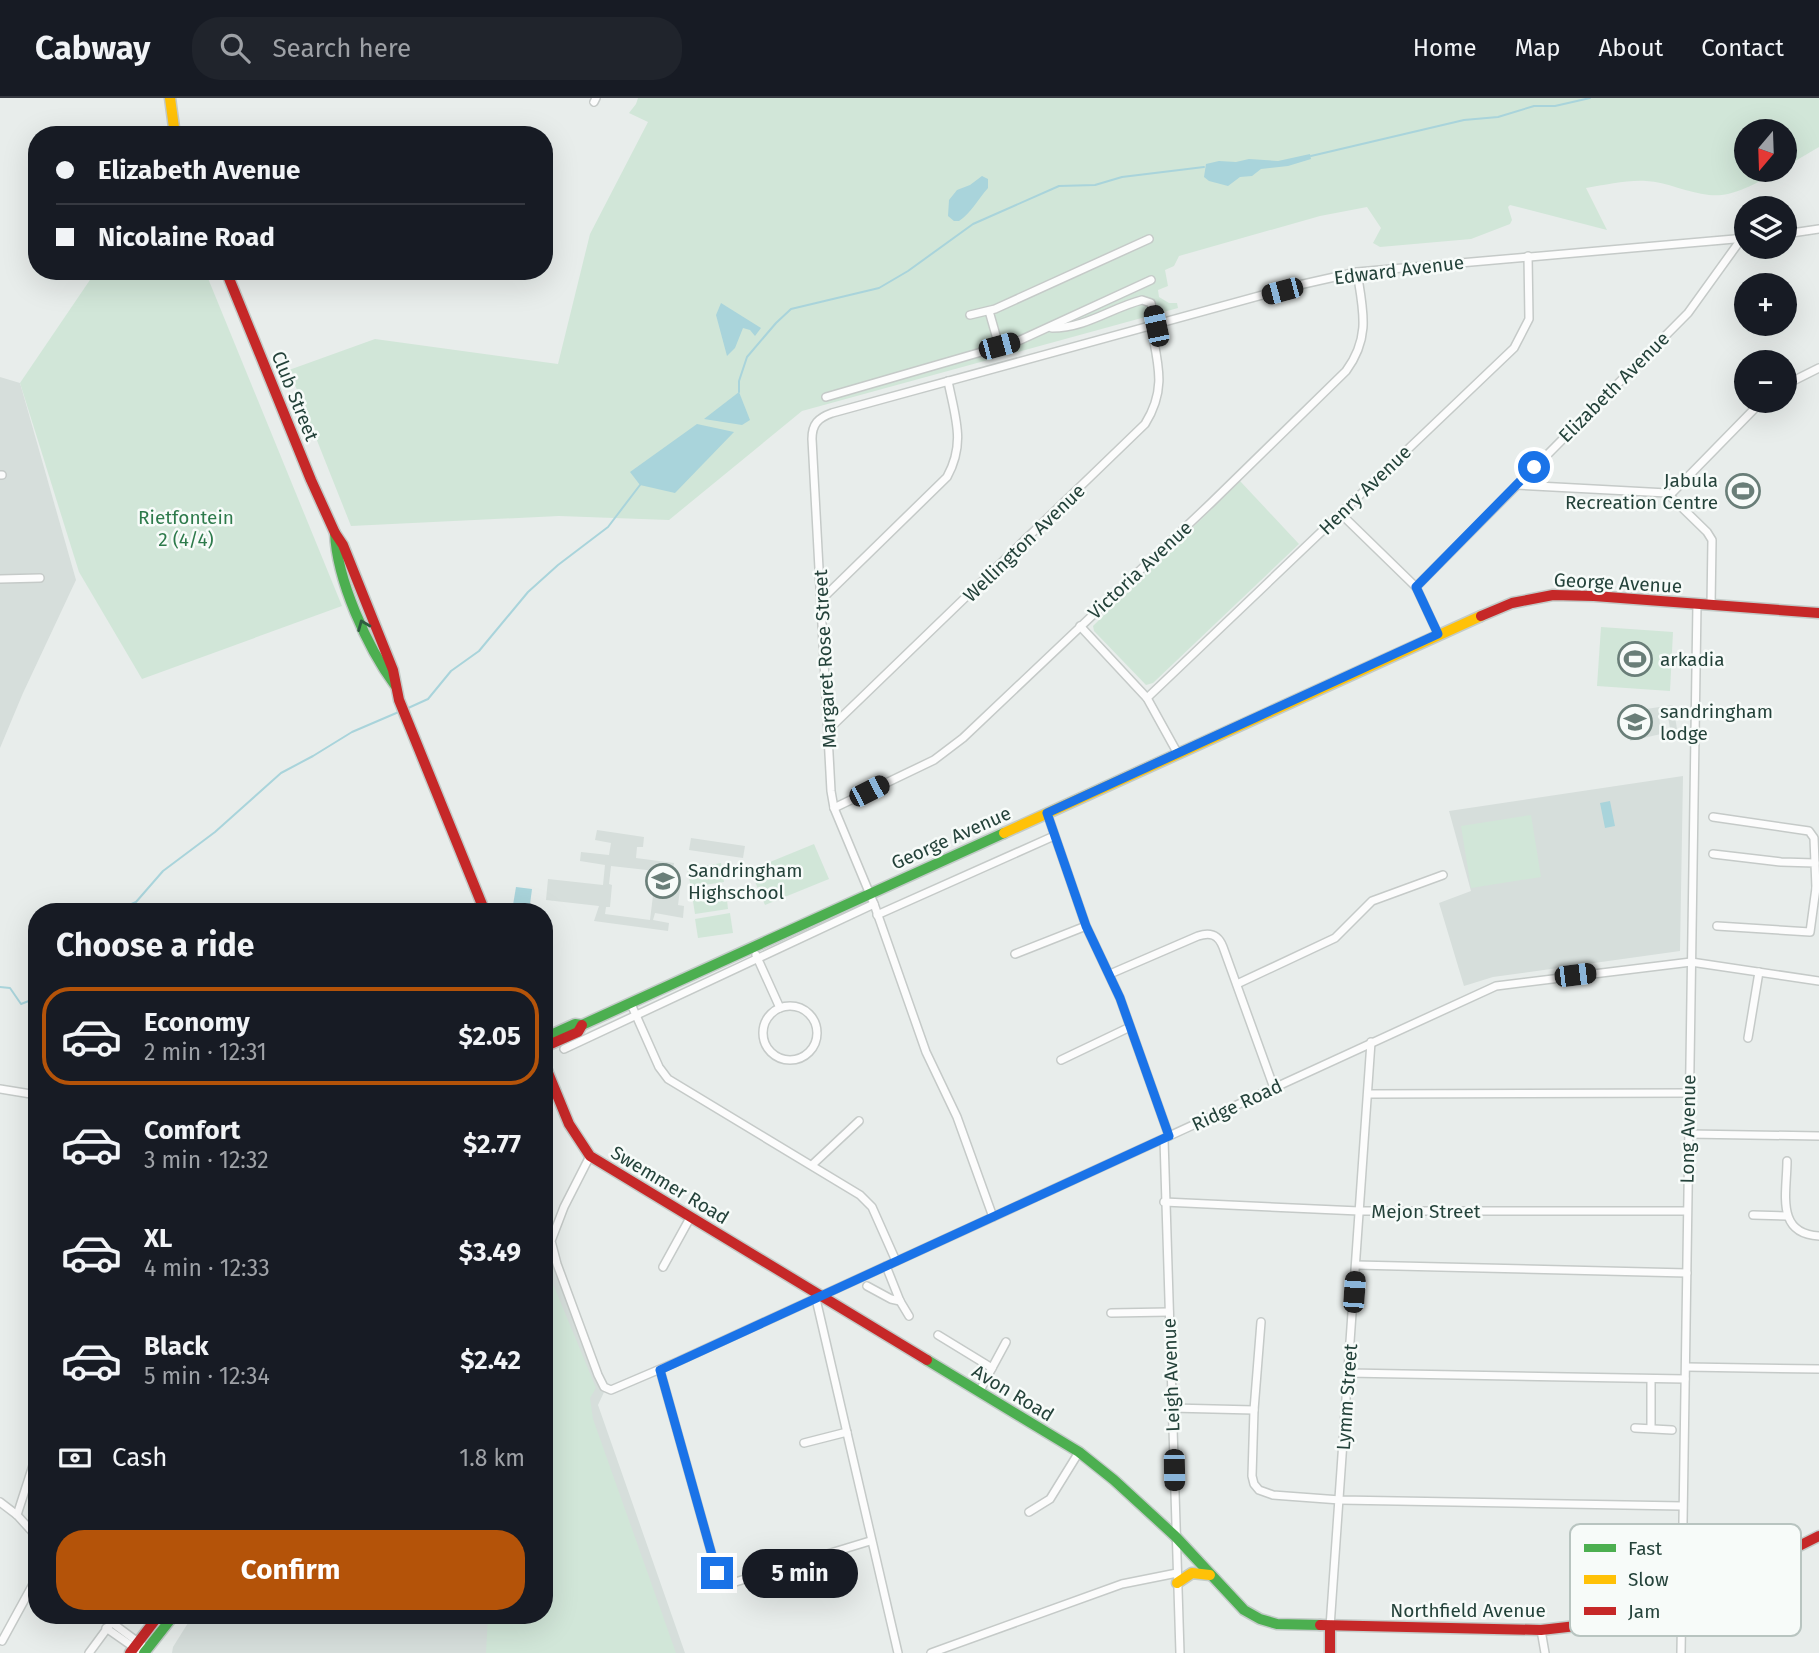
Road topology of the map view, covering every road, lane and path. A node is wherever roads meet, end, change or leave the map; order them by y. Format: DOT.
graph roads {
  1 [pos="170,98"];
  2 [pos="175,126"];
  3 [pos="1819,229"];
  4 [pos="1797,232"];
  5 [pos="1149,239"];
  6 [pos="1734,239"];
  7 [pos="1734,251"];
  8 [pos="1528,256"];
  9 [pos="1357,272"];
  10 [pos="230,280"];
  11 [pos="1151,280"];
  12 [pos="1086,310"];
  13 [pos="989,311"];
  14 [pos="970,315"];
  15 [pos="1086,322"];
  16 [pos="1153,326"];
  17 [pos="1048,328"];
  18 [pos="999,346"];
  19 [pos="1819,368"];
  20 [pos="1797,379"];
  21 [pos="947,381"];
  22 [pos="826,397"];
  23 [pos="1750,413"];
  24 [pos="818,420"];
  25 [pos="1517,485"];
  26 [pos="1670,495"];
  27 [pos="1340,513"];
  28 [pos="40,578"];
  29 [pos="0,579"];
  30 [pos="1416,587"];
  31 [pos="821,600"];
  32 [pos="1697,604"];
  33 [pos="1711,606"];
  34 [pos="1819,613"];
  35 [pos="1080,626"];
  36 [pos="1438,634"];
  37 [pos="1147,698"];
  38 [pos="828,730"];
  39 [pos="1178,754"];
  40 [pos="834,807"];
  41 [pos="1047,813"];
  42 [pos="1713,817"];
  43 [pos="1054,836"];
  44 [pos="1713,854"];
  45 [pos="1815,863"];
  46 [pos="1443,876"];
  47 [pos="1818,888"];
  48 [pos="869,893"];
  49 [pos="481,903"];
  50 [pos="874,904"];
  51 [pos="877,915"];
  52 [pos="1086,926"];
  53 [pos="1717,926"];
  54 [pos="752,948"];
  55 [pos="1015,954"];
  56 [pos="757,958"];
  57 [pos="1691,962"];
  58 [pos="1759,972"];
  59 [pos="1110,974"];
  60 [pos="1819,981"];
  61 [pos="1237,984"];
  62 [pos="631,1004"];
  63 [pos="780,1008"];
  64 [pos="636,1015"];
  65 [pos="582,1025"];
  66 [pos="1130,1027"];
  67 [pos="553,1028"];
  68 [pos="562,1030"];
  69 [pos="553,1034"];
  70 [pos="1748,1038"];
  71 [pos="1371,1042"];
  72 [pos="553,1043"];
  73 [pos="564,1049"];
  74 [pos="1061,1060"];
  75 [pos="553,1085"];
  76 [pos="1274,1088"];
  77 [pos="0,1089"];
  78 [pos="1689,1093"];
  79 [pos="28,1094"];
  80 [pos="1368,1094"];
  81 [pos="859,1121"];
  82 [pos="1688,1133"];
  83 [pos="1819,1136"];
  84 [pos="1166,1138"];
  85 [pos="590,1156"];
  86 [pos="1787,1161"];
  87 [pos="812,1166"];
  88 [pos="1164,1202"];
  89 [pos="1359,1211"];
  90 [pos="1687,1211"];
  91 [pos="1753,1215"];
  92 [pos="1787,1216"];
  93 [pos="993,1217"];
  94 [pos="690,1218"];
  95 [pos="553,1236"];
  96 [pos="1819,1236"];
  97 [pos="553,1249"];
  98 [pos="896,1261"];
  99 [pos="1356,1265"];
  100 [pos="663,1266"];
  101 [pos="886,1266"];
  102 [pos="1687,1273"];
  103 [pos="867,1286"];
  104 [pos="818,1298"];
  105 [pos="900,1301"];
  106 [pos="1169,1312"];
  107 [pos="1111,1313"];
  108 [pos="909,1316"];
  109 [pos="1261,1322"];
  110 [pos="938,1335"];
  111 [pos="1006,1342"];
  112 [pos="1686,1367"];
  113 [pos="992,1368"];
  114 [pos="1819,1369"];
  115 [pos="660,1370"];
  116 [pos="1348,1373"];
  117 [pos="1651,1379"];
  118 [pos="1685,1380"];
  119 [pos="979,1392"];
  120 [pos="1172,1408"];
  121 [pos="1254,1410"];
  122 [pos="1635,1428"];
  123 [pos="1651,1428"];
  124 [pos="1672,1430"];
  125 [pos="847,1432"];
  126 [pos="804,1443"];
  127 [pos="1079,1452"];
  128 [pos="28,1481"];
  129 [pos="1340,1500"];
  130 [pos="0,1502"];
  131 [pos="1682,1506"];
  132 [pos="1029,1512"];
  133 [pos="17,1515"];
  134 [pos="1682,1524"];
  135 [pos="28,1527"];
  136 [pos="1175,1536"];
  137 [pos="1819,1536"];
  138 [pos="870,1541"];
  139 [pos="1801,1545"];
  140 [pos="1210,1575"];
  141 [pos="1177,1578"];
  142 [pos="28,1594"];
  143 [pos="154,1624"];
  144 [pos="165,1624"];
  145 [pos="109,1625"];
  146 [pos="1570,1625"];
  147 [pos="1330,1626"];
  148 [pos="1541,1630"];
  149 [pos="2,1642"];
  150 [pos="139,1650"];
  151 [pos="89,1653"];
  152 [pos="898,1653"];
  153 [pos="931,1653"];
  154 [pos="1180,1653"];
  155 [pos="1330,1653"];
  156 [pos="1545,1653"];
  1 -- 2 [label="main road"];
  3 -- 4 [label="street"];
  5 -- 13 [label="street"];
  6 -- 8 [label="street, Edward Avenue"];
  7 -- 25 [label="street, Elizabeth Avenue"];
  8 -- 9 [label="street, Edward Avenue"];
  8 -- 27 [label="street, Henry Avenue"];
  9 -- 16 [label="street, Edward Avenue"];
  9 -- 35 [label="street, Victoria Avenue"];
  10 -- 49 [label="main road, Club Street"];
  11 -- 12 [label="street"];
  12 -- 15 [label="street"];
  12 -- 17 [label="street"];
  13 -- 14 [label="street"];
  13 -- 18 [label="street"];
  15 -- 16 [label="street"];
  15 -- 17 [label="street"];
  16 -- 21 [label="street, Edward Avenue"];
  16 -- 38 [label="street, Wellington Avenue"];
  17 -- 18 [label="street"];
  18 -- 22 [label="street"];
  19 -- 20 [label="street"];
  21 -- 24 [label="street, Edward Avenue"];
  21 -- 31 [label="street"];
  23 -- 26 [label="street"];
  24 -- 31 [label="street, Margaret Rose Street"];
  25 -- 26 [label="street"];
  25 -- 30 [label="street, Elizabeth Avenue"];
  26 -- 33 [label="street"];
  27 -- 30 [label="street"];
  27 -- 37 [label="street, Henry Avenue"];
  28 -- 29 [label="street"];
  30 -- 36 [label="street"];
  31 -- 38 [label="street, Margaret Rose Street"];
  32 -- 33 [label="main road, George Avenue"];
  32 -- 36 [label="main road, George Avenue"];
  32 -- 57 [label="street, Long Avenue"];
  33 -- 34 [label="main road, George Avenue"];
  35 -- 37 [label="street"];
  35 -- 40 [label="street, Victoria Avenue"];
  36 -- 39 [label="main road, George Avenue"];
  37 -- 39 [label="street"];
  38 -- 40 [label="street, Margaret Rose Street"];
  39 -- 41 [label="main road, George Avenue"];
  40 -- 48 [label="street, Margaret Rose Street"];
  41 -- 43 [label="street, Leigh Avenue"];
  41 -- 48 [label="main road, George Avenue"];
  42 -- 45 [label="street"];
  43 -- 51 [label="street, George Avenue"];
  43 -- 52 [label="street, Leigh Avenue"];
  44 -- 45 [label="street"];
  45 -- 47 [label="street"];
  46 -- 61 [label="street"];
  47 -- 53 [label="street"];
  48 -- 50 [label="street, Margaret Rose Street"];
  48 -- 54 [label="main road, George Avenue"];
  50 -- 51 [label="street, Margaret Rose Street"];
  50 -- 56 [label="street"];
  51 -- 93 [label="street, Margaret Rose Street"];
  52 -- 55 [label="street"];
  52 -- 59 [label="street, Leigh Avenue"];
  54 -- 56 [label="street"];
  54 -- 62 [label="main road, George Avenue"];
  56 -- 63 [label="street"];
  56 -- 64 [label="street"];
  57 -- 58 [label="street, Ridge Road"];
  57 -- 71 [label="street, Ridge Road"];
  57 -- 78 [label="street, Long Avenue"];
  58 -- 60 [label="street, Ridge Road"];
  58 -- 70 [label="street"];
  59 -- 61 [label="street"];
  59 -- 66 [label="street, Leigh Avenue"];
  61 -- 76 [label="street"];
  62 -- 64 [label="street"];
  62 -- 65 [label="main road, George Avenue"];
  63 -- 63 [label="street"];
  64 -- 73 [label="street"];
  64 -- 87 [label="street"];
  65 -- 68 [label="main road, George Avenue"];
  65 -- 72 [label="main road, George Avenue"];
  66 -- 74 [label="street"];
  66 -- 84 [label="street, Leigh Avenue"];
  67 -- 68 [label="main road"];
  68 -- 69 [label="main road, George Avenue"];
  71 -- 76 [label="street, Ridge Road"];
  71 -- 80 [label="street, Lymm Street"];
  75 -- 85 [label="main road, Swemmer Road"];
  76 -- 84 [label="street, Ridge Road"];
  77 -- 79 [label="street"];
  78 -- 80 [label="street"];
  78 -- 82 [label="street, Long Avenue"];
  80 -- 89 [label="street, Lymm Street"];
  81 -- 87 [label="street"];
  82 -- 83 [label="street"];
  82 -- 90 [label="street, Long Avenue"];
  84 -- 88 [label="street, Leigh Avenue"];
  84 -- 93 [label="street, Ridge Road"];
  85 -- 94 [label="main road, Swemmer Road"];
  85 -- 95 [label="street, Ridge Road"];
  86 -- 92 [label="street"];
  87 -- 98 [label="street"];
  88 -- 89 [label="street, Mejon Street"];
  88 -- 106 [label="street, Leigh Avenue"];
  89 -- 90 [label="street, Mejon Street"];
  89 -- 99 [label="street, Lymm Street"];
  90 -- 102 [label="street, Long Avenue"];
  91 -- 92 [label="street"];
  92 -- 96 [label="street"];
  93 -- 98 [label="street, Ridge Road"];
  94 -- 100 [label="street"];
  94 -- 104 [label="main road, Swemmer Road"];
  97 -- 115 [label="street, Ridge Road"];
  98 -- 101 [label="street, Ridge Road"];
  99 -- 102 [label="street"];
  99 -- 116 [label="street, Lymm Street"];
  101 -- 104 [label="street, Ridge Road"];
  101 -- 105 [label="street"];
  102 -- 112 [label="street, Long Avenue"];
  103 -- 105 [label="street"];
  104 -- 115 [label="street, Ridge Road"];
  104 -- 119 [label="main road, Avon Road"];
  104 -- 125 [label="street"];
  105 -- 108 [label="street"];
  106 -- 107 [label="street"];
  106 -- 120 [label="street, Leigh Avenue"];
  109 -- 121 [label="street"];
  110 -- 113 [label="street"];
  111 -- 113 [label="street"];
  112 -- 114 [label="street"];
  112 -- 118 [label="street, Long Avenue"];
  113 -- 119 [label="street"];
  115 -- 138 [label="street"];
  116 -- 117 [label="street"];
  116 -- 129 [label="street, Lymm Street"];
  117 -- 118 [label="street"];
  117 -- 123 [label="street"];
  118 -- 131 [label="street, Long Avenue"];
  119 -- 127 [label="main road, Avon Road"];
  120 -- 121 [label="street"];
  120 -- 136 [label="street, Leigh Avenue"];
  121 -- 129 [label="street"];
  122 -- 123 [label="street"];
  123 -- 124 [label="street"];
  125 -- 126 [label="street"];
  125 -- 138 [label="street"];
  127 -- 132 [label="street"];
  127 -- 136 [label="main road, Avon Road"];
  128 -- 133 [label="street"];
  129 -- 131 [label="street"];
  129 -- 147 [label="street, Lymm Street"];
  130 -- 133 [label="street"];
  131 -- 134 [label="street, Long Avenue"];
  133 -- 135 [label="street"];
  136 -- 140 [label="main road, Northfield Avenue"];
  136 -- 141 [label="street, Leigh Avenue"];
  137 -- 139 [label="main road, Northfield Avenue"];
  138 -- 152 [label="street"];
  140 -- 141 [label="main road"];
  140 -- 147 [label="main road, Northfield Avenue"];
  141 -- 153 [label="street"];
  141 -- 154 [label="street, Leigh Avenue"];
  142 -- 149 [label="street"];
  143 -- 150 [label="main road"];
  144 -- 150 [label="main road"];
  145 -- 150 [label="street"];
  145 -- 151 [label="street"];
  146 -- 148 [label="main road, Northfield Avenue"];
  147 -- 148 [label="main road, Northfield Avenue"];
  147 -- 155 [label="main road"];
  148 -- 156 [label="street"];
}
